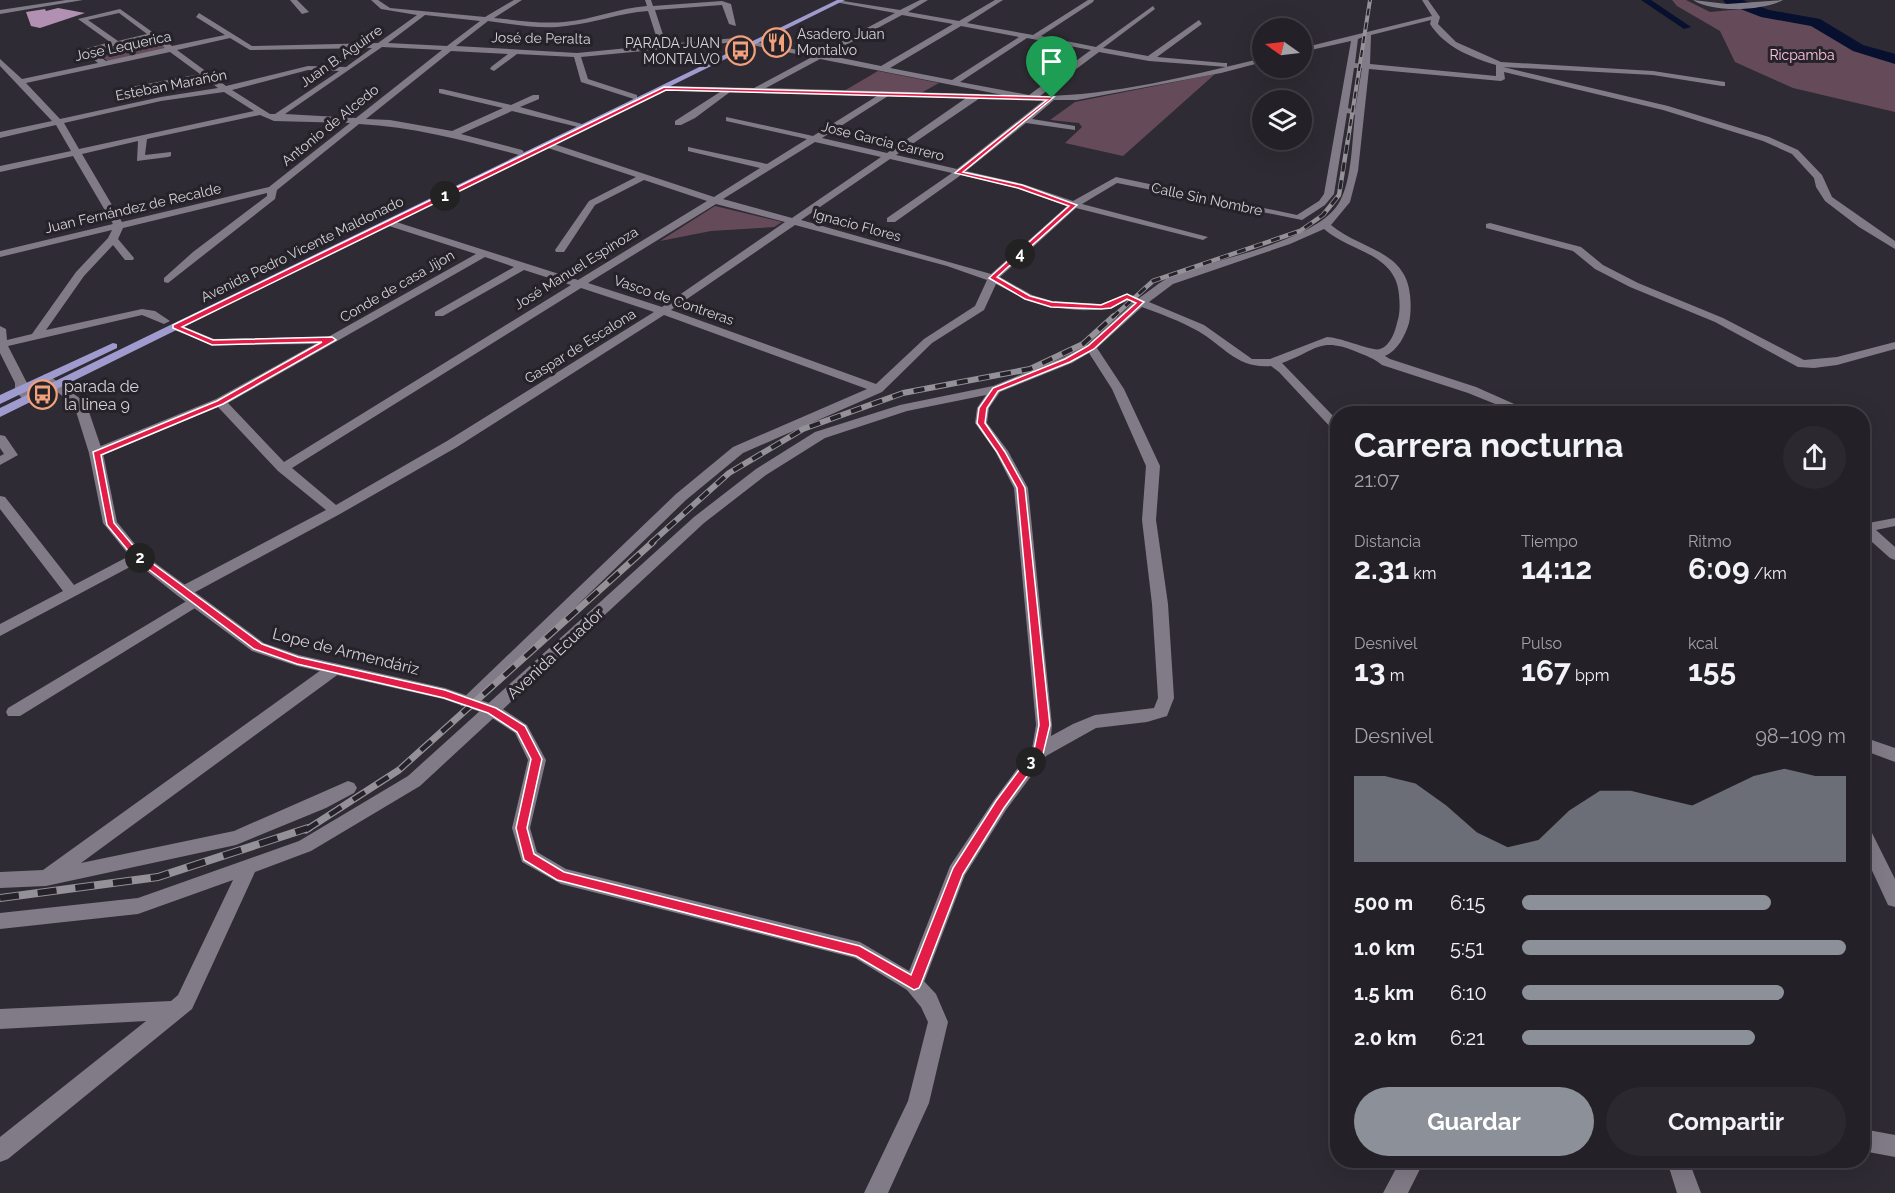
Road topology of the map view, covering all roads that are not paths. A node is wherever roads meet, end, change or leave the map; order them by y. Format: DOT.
graph roads {
  1 [pos="80,0"];
  2 [pos="293,0"];
  3 [pos="374,0"];
  4 [pos="519,0"];
  5 [pos="648,0"];
  6 [pos="829,0"];
  7 [pos="926,0"];
  8 [pos="1000,0"];
  9 [pos="1425,0"];
  10 [pos="1696,0"];
  11 [pos="1780,0"];
  12 [pos="841,1"];
  13 [pos="1086,1"];
  14 [pos="651,8"];
  15 [pos="1153,8"];
  16 [pos="0,12"];
  17 [pos="305,12"];
  18 [pos="902,13"];
  19 [pos="422,14"];
  20 [pos="199,15"];
  21 [pos="1436,16"];
  22 [pos="485,20"];
  23 [pos="1199,22"];
  24 [pos="733,24"];
  25 [pos="960,24"];
  26 [pos="1367,33"];
  27 [pos="154,35"];
  28 [pos="231,36"];
  29 [pos="1029,37"];
  30 [pos="1353,37"];
  31 [pos="752,42"];
  32 [pos="116,44"];
  33 [pos="383,45"];
  34 [pos="663,46"];
  35 [pos="1312,47"];
  36 [pos="172,49"];
  37 [pos="448,49"];
  38 [pos="1096,50"];
  39 [pos="515,52"];
  40 [pos="577,55"];
  41 [pos="818,56"];
  42 [pos="1149,59"];
  43 [pos="0,61"];
  44 [pos="1252,63"];
  45 [pos="105,64"];
  46 [pos="1351,65"];
  47 [pos="1366,66"];
  48 [pos="1499,66"];
  49 [pos="1236,67"];
  50 [pos="348,69"];
  51 [pos="494,69"];
  52 [pos="882,69"];
  53 [pos="207,75"];
  54 [pos="21,82"];
  55 [pos="953,83"];
  56 [pos="1722,84"];
  57 [pos="225,88"];
  58 [pos="666,88"];
  59 [pos="131,89"];
  60 [pos="728,90"];
  61 [pos="754,90"];
  62 [pos="442,91"];
  63 [pos="886,94"];
  64 [pos="975,96"];
  65 [pos="536,97"];
  66 [pos="634,97"];
  67 [pos="1031,98"];
  68 [pos="1052,98"];
  69 [pos="512,108"];
  70 [pos="1343,110"];
  71 [pos="261,112"];
  72 [pos="1359,113"];
  73 [pos="274,118"];
  74 [pos="729,119"];
  75 [pos="1025,120"];
  76 [pos="357,121"];
  77 [pos="59,123"];
  78 [pos="678,123"];
  79 [pos="578,124"];
  80 [pos="1072,128"];
  81 [pos="453,134"];
  82 [pos="0,135"];
  83 [pos="143,138"];
  84 [pos="814,138"];
  85 [pos="548,145"];
  86 [pos="691,149"];
  87 [pos="519,152"];
  88 [pos="76,153"];
  89 [pos="168,154"];
  90 [pos="886,155"];
  91 [pos="768,167"];
  92 [pos="0,169"];
  93 [pos="958,173"];
  94 [pos="643,177"];
  95 [pos="272,189"];
  96 [pos="714,200"];
  97 [pos="1074,205"];
  98 [pos="891,220"];
  99 [pos="792,221"];
  100 [pos="390,223"];
  101 [pos="1325,225"];
  102 [pos="119,226"];
  103 [pos="1490,226"];
  104 [pos="1203,237"];
  105 [pos="113,239"];
  106 [pos="1895,246"];
  107 [pos="560,250"];
  108 [pos="485,253"];
  109 [pos="0,254"];
  110 [pos="129,258"];
  111 [pos="523,266"];
  112 [pos="993,278"];
  113 [pos="168,280"];
  114 [pos="579,284"];
  115 [pos="1141,302"];
  116 [pos="663,311"];
  117 [pos="439,314"];
  118 [pos="164,321"];
  119 [pos="176,327"];
  120 [pos="0,329"];
  121 [pos="36,336"];
  122 [pos="332,340"];
  123 [pos="1,345"];
  124 [pos="1895,345"];
  125 [pos="1091,347"];
  126 [pos="1376,354"];
  127 [pos="1273,363"];
  128 [pos="53,381"];
  129 [pos="878,389"];
  130 [pos="996,389"];
  131 [pos="25,394"];
  132 [pos="0,400"];
  133 [pos="220,402"];
  134 [pos="1512,406"];
  135 [pos="0,413"];
  136 [pos="1330,419"];
  137 [pos="0,439"];
  138 [pos="96,453"];
  139 [pos="0,461"];
  140 [pos="283,468"];
  141 [pos="0,501"];
  142 [pos="335,511"];
  143 [pos="1895,522"];
  144 [pos="1870,527"];
  145 [pos="1870,533"];
  146 [pos="1895,555"];
  147 [pos="138,557"];
  148 [pos="72,592"];
  149 [pos="189,597"];
  150 [pos="0,631"];
  151 [pos="334,669"];
  152 [pos="467,702"];
  153 [pos="492,710"];
  154 [pos="14,712"];
  155 [pos="1870,746"];
  156 [pos="1040,751"];
  157 [pos="1895,755"];
  158 [pos="348,788"];
  159 [pos="1870,847"];
  160 [pos="248,867"];
  161 [pos="46,878"];
  162 [pos="0,880"];
  163 [pos="1895,899"];
  164 [pos="4,924"];
  165 [pos="914,984"];
  166 [pos="176,1010"];
  167 [pos="0,1019"];
  168 [pos="1870,1141"];
  169 [pos="1895,1146"];
  170 [pos="0,1151"];
  171 [pos="1409,1168"];
  172 [pos="1680,1168"];
  173 [pos="876,1193"];
  174 [pos="1395,1193"];
  175 [pos="1689,1193"];
  1 -- 16 [label="street"];
  2 -- 17 [label="street"];
  3 -- 19 [label="street"];
  4 -- 22 [label="street, Antonio de Alcedo"];
  5 -- 14 [label="street"];
  6 -- 31 [label="main road, Avenida Pedro Vicente Maldonado"];
  7 -- 18 [label="street"];
  8 -- 25 [label="street"];
  9 -- 21 [label="street"];
  10 -- 11 [label="street"];
  12 -- 18 [label="street"];
  12 -- 31 [label="main road, Avenida Pedro Vicente Maldonado"];
  13 -- 29 [label="street"];
  14 -- 22 [label="street"];
  14 -- 24 [label="street"];
  14 -- 34 [label="street"];
  15 -- 38 [label="street"];
  18 -- 25 [label="street"];
  18 -- 41 [label="street"];
  19 -- 22 [label="street"];
  19 -- 33 [label="street, Juan B. Aguirre"];
  20 -- 28 [label="street, José de Peralta"];
  21 -- 26 [label="street"];
  21 -- 48 [label="street"];
  22 -- 37 [label="street, Antonio de Alcedo"];
  23 -- 42 [label="street"];
  25 -- 29 [label="street"];
  25 -- 52 [label="street"];
  26 -- 30 [label="street"];
  26 -- 47 [label="street"];
  27 -- 32 [label="street"];
  27 -- 32 [label="street"];
  27 -- 36 [label="street"];
  28 -- 33 [label="street, José de Peralta"];
  28 -- 36 [label="street, Jose Lequerica"];
  29 -- 38 [label="street"];
  29 -- 55 [label="street"];
  30 -- 35 [label="street"];
  30 -- 46 [label="street"];
  31 -- 34 [label="street, José de Peralta"];
  31 -- 41 [label="street, José de Peralta"];
  31 -- 58 [label="main road, Avenida Pedro Vicente Maldonado"];
  31 -- 66 [label="main road, Avenida Pedro Vicente Maldonado"];
  32 -- 45 [label="street"];
  33 -- 37 [label="street, José de Peralta"];
  33 -- 50 [label="street, Juan B. Aguirre"];
  34 -- 40 [label="street, José de Peralta"];
  36 -- 45 [label="street, Jose Lequerica"];
  36 -- 53 [label="street"];
  37 -- 39 [label="street, José de Peralta"];
  37 -- 76 [label="street, Antonio de Alcedo"];
  38 -- 42 [label="street"];
  38 -- 67 [label="street"];
  39 -- 40 [label="street, José de Peralta"];
  39 -- 51 [label="street"];
  40 -- 66 [label="street"];
  41 -- 52 [label="street, José de Peralta"];
  41 -- 61 [label="street"];
  42 -- 49 [label="street"];
  43 -- 54 [label="street"];
  44 -- 49 [label="street"];
  45 -- 54 [label="street, Jose Lequerica"];
  46 -- 47 [label="street"];
  46 -- 70 [label="street"];
  47 -- 48 [label="street"];
  47 -- 72 [label="street"];
  48 -- 56 [label="street"];
  48 -- 106 [label="street"];
  49 -- 68 [label="street"];
  50 -- 57 [label="street, Esteban Marañón"];
  50 -- 73 [label="street, Juan B. Aguirre"];
  52 -- 55 [label="street, José de Peralta"];
  53 -- 57 [label="street"];
  53 -- 59 [label="street"];
  54 -- 77 [label="street"];
  55 -- 67 [label="street, José de Peralta"];
  57 -- 71 [label="street"];
  57 -- 77 [label="street, Esteban Marañón"];
  58 -- 60 [label="street"];
  58 -- 85 [label="main road, Avenida Pedro Vicente Maldonado"];
  60 -- 61 [label="street"];
  60 -- 78 [label="street"];
  61 -- 63 [label="street"];
  62 -- 69 [label="street"];
  63 -- 64 [label="street"];
  63 -- 84 [label="street, José Manuel Espinoza"];
  64 -- 67 [label="street"];
  64 -- 90 [label="street, Gaspar de Escalona"];
  65 -- 69 [label="street"];
  66 -- 79 [label="main road, Avenida Pedro Vicente Maldonado"];
  67 -- 68 [label="street"];
  68 -- 75 [label="street"];
  69 -- 79 [label="street"];
  69 -- 81 [label="street"];
  70 -- 72 [label="street"];
  70 -- 97 [label="street, Calle Sin Nombre"];
  71 -- 73 [label="street"];
  71 -- 83 [label="street"];
  72 -- 101 [label="street"];
  73 -- 76 [label="street"];
  74 -- 84 [label="street, Jose Garcia Carrero"];
  75 -- 80 [label="street"];
  75 -- 93 [label="street"];
  76 -- 81 [label="street"];
  76 -- 95 [label="street, Antonio de Alcedo"];
  77 -- 82 [label="street, Esteban Marañón"];
  77 -- 88 [label="street"];
  79 -- 87 [label="main road, Avenida Pedro Vicente Maldonado"];
  81 -- 87 [label="street"];
  83 -- 88 [label="street"];
  83 -- 89 [label="street"];
  84 -- 90 [label="street, Jose Garcia Carrero"];
  84 -- 91 [label="street, José Manuel Espinoza"];
  85 -- 94 [label="street, Ignacio Flores"];
  85 -- 100 [label="main road, Avenida Pedro Vicente Maldonado"];
  86 -- 91 [label="street"];
  87 -- 118 [label="main road, Avenida Pedro Vicente Maldonado"];
  88 -- 92 [label="street"];
  88 -- 102 [label="street"];
  90 -- 93 [label="street, Jose Garcia Carrero"];
  90 -- 99 [label="street, Gaspar de Escalona"];
  91 -- 96 [label="street, José Manuel Espinoza"];
  93 -- 97 [label="street, Jose Garcia Carrero"];
  93 -- 98 [label="street"];
  94 -- 96 [label="street, Ignacio Flores"];
  94 -- 107 [label="street"];
  95 -- 102 [label="street, Juan Fernández de Recalde"];
  95 -- 113 [label="street, Antonio de Alcedo"];
  96 -- 99 [label="street, Ignacio Flores"];
  96 -- 114 [label="street, José Manuel Espinoza"];
  97 -- 104 [label="street, Jose Garcia Carrero"];
  97 -- 112 [label="street"];
  99 -- 112 [label="street, Ignacio Flores"];
  99 -- 116 [label="street, Gaspar de Escalona"];
  100 -- 108 [label="street, Vasco de Contreras"];
  100 -- 119 [label="main road, Avenida Pedro Vicente Maldonado"];
  101 -- 115 [label="street, Avenida Ecuador"];
  101 -- 126 [label="street"];
  102 -- 105 [label="street"];
  102 -- 109 [label="street, Juan Fernández de Recalde"];
  103 -- 124 [label="street"];
  105 -- 110 [label="street"];
  105 -- 121 [label="street"];
  108 -- 111 [label="street, Vasco de Contreras"];
  108 -- 122 [label="street, Conde de casa Jijon"];
  111 -- 114 [label="street, Vasco de Contreras"];
  111 -- 117 [label="street"];
  112 -- 115 [label="street, Ignacio Flores"];
  112 -- 129 [label="street"];
  114 -- 116 [label="street, Vasco de Contreras"];
  114 -- 140 [label="street, José Manuel Espinoza"];
  115 -- 125 [label="street, Avenida Ecuador"];
  115 -- 127 [label="street"];
  116 -- 129 [label="street, Vasco de Contreras"];
  116 -- 142 [label="street, Gaspar de Escalona"];
  118 -- 121 [label="street"];
  118 -- 128 [label="main road, Avenida Pedro Vicente Maldonado"];
  119 -- 122 [label="street"];
  119 -- 128 [label="main road, Avenida Pedro Vicente Maldonado"];
  120 -- 123 [label="street"];
  121 -- 123 [label="street"];
  122 -- 133 [label="street, Conde de casa Jijon"];
  123 -- 131 [label="street"];
  125 -- 130 [label="street, Avenida Ecuador"];
  125 -- 156 [label="street"];
  126 -- 127 [label="street"];
  126 -- 134 [label="street"];
  127 -- 136 [label="street"];
  128 -- 131 [label="main road, Avenida Pedro Vicente Maldonado"];
  128 -- 138 [label="street, Lope de Armendáriz"];
  129 -- 152 [label="street"];
  130 -- 153 [label="street, Avenida Ecuador"];
  130 -- 156 [label="street"];
  131 -- 132 [label="main road, Avenida Pedro Vicente Maldonado"];
  131 -- 135 [label="main road, Avenida Pedro Vicente Maldonado"];
  133 -- 138 [label="street, Conde de casa Jijon"];
  133 -- 140 [label="street"];
  137 -- 139 [label="street"];
  138 -- 147 [label="street, Lope de Armendáriz"];
  140 -- 142 [label="street"];
  141 -- 148 [label="street"];
  142 -- 149 [label="street, Gaspar de Escalona"];
  143 -- 144 [label="street"];
  145 -- 146 [label="street"];
  147 -- 148 [label="street"];
  147 -- 149 [label="street, Lope de Armendáriz"];
  148 -- 150 [label="street"];
  149 -- 151 [label="street, Lope de Armendáriz"];
  149 -- 154 [label="street, Gaspar de Escalona"];
  151 -- 152 [label="street, Lope de Armendáriz"];
  151 -- 161 [label="street"];
  152 -- 153 [label="street, Lope de Armendáriz"];
  153 -- 160 [label="street, Avenida Ecuador"];
  153 -- 165 [label="street"];
  155 -- 157 [label="street"];
  156 -- 165 [label="street"];
  158 -- 161 [label="street"];
  159 -- 163 [label="street"];
  160 -- 164 [label="street, Avenida Ecuador"];
  160 -- 166 [label="street"];
  161 -- 162 [label="street"];
  165 -- 173 [label="street"];
  166 -- 167 [label="street"];
  166 -- 170 [label="street"];
  168 -- 169 [label="street"];
  171 -- 174 [label="street"];
  172 -- 175 [label="street"];
}
